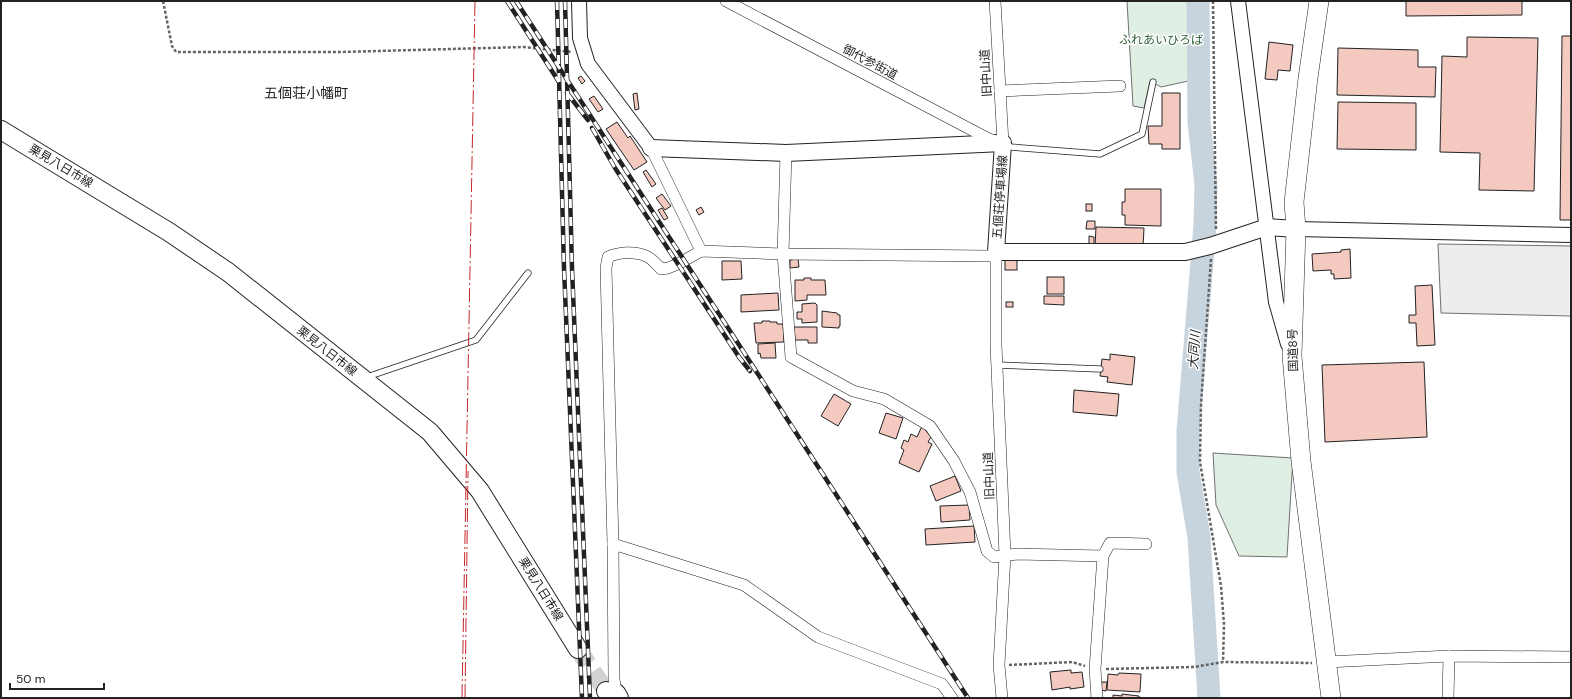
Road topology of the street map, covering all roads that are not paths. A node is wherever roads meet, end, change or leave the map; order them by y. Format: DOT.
graph roads {
  1 [pos="579,1"];
  2 [pos="726,1"];
  3 [pos="995,1"];
  4 [pos="1238,1"];
  5 [pos="1319,1"];
  6 [pos="1153,82"];
  7 [pos="1120,86"];
  8 [pos="1000,91"];
  9 [pos="1,130"];
  10 [pos="1003,143"];
  11 [pos="651,148"];
  12 [pos="786,153"];
  13 [pos="1267,227"];
  14 [pos="1296,229"];
  15 [pos="1571,235"];
  16 [pos="701,251"];
  17 [pos="996,252"];
  18 [pos="783,254"];
  19 [pos="528,273"];
  20 [pos="1292,356"];
  21 [pos="997,365"];
  22 [pos="1100,369"];
  23 [pos="362,379"];
  24 [pos="613,544"];
  25 [pos="1146,544"];
  26 [pos="1005,555"];
  27 [pos="1103,556"];
  28 [pos="578,649"];
  29 [pos="1449,656"];
  30 [pos="1571,657"];
  31 [pos="1327,662"];
  32 [pos="614,694"];
  33 [pos="952,698"];
  34 [pos="1002,698"];
  35 [pos="1097,698"];
  36 [pos="1331,698"];
  37 [pos="1448,698"];
  1 -- 11 [label="street"];
  2 -- 10 [label="street, 御代参街道"];
  3 -- 8 [label="street, 旧中山道"];
  4 -- 13 [label="street"];
  5 -- 14 [label="highway, 国道8号"];
  6 -- 10 [label="lane"];
  7 -- 8 [label="street"];
  8 -- 10 [label="street, 旧中山道"];
  9 -- 23 [label="main road, 栗見八日市線"];
  10 -- 12 [label="main road, 五個荘停車場線"];
  10 -- 17 [label="main road, 五個荘停車場線"];
  11 -- 12 [label="main road, 五個荘停車場線"];
  11 -- 16 [label="street"];
  12 -- 18 [label="street"];
  13 -- 14 [label="main road, 五個荘停車場線"];
  13 -- 17 [label="main road, 五個荘停車場線"];
  13 -- 20 [label="street"];
  14 -- 15 [label="street"];
  14 -- 20 [label="highway, 国道8号"];
  16 -- 18 [label="street"];
  16 -- 24 [label="street"];
  17 -- 18 [label="street"];
  17 -- 21 [label="street, 旧中山道"];
  18 -- 26 [label="street"];
  19 -- 23 [label="lane"];
  20 -- 31 [label="highway, 国道8号"];
  21 -- 22 [label="lane"];
  21 -- 26 [label="street, 旧中山道"];
  23 -- 28 [label="main road, 栗見八日市線"];
  24 -- 32 [label="street"];
  24 -- 33 [label="street"];
  25 -- 27 [label="street"];
  26 -- 27 [label="street"];
  26 -- 34 [label="street, 旧中山道"];
  27 -- 35 [label="street"];
  29 -- 30 [label="street"];
  29 -- 31 [label="street"];
  29 -- 37 [label="street"];
  31 -- 36 [label="highway, 国道8号"];
}
